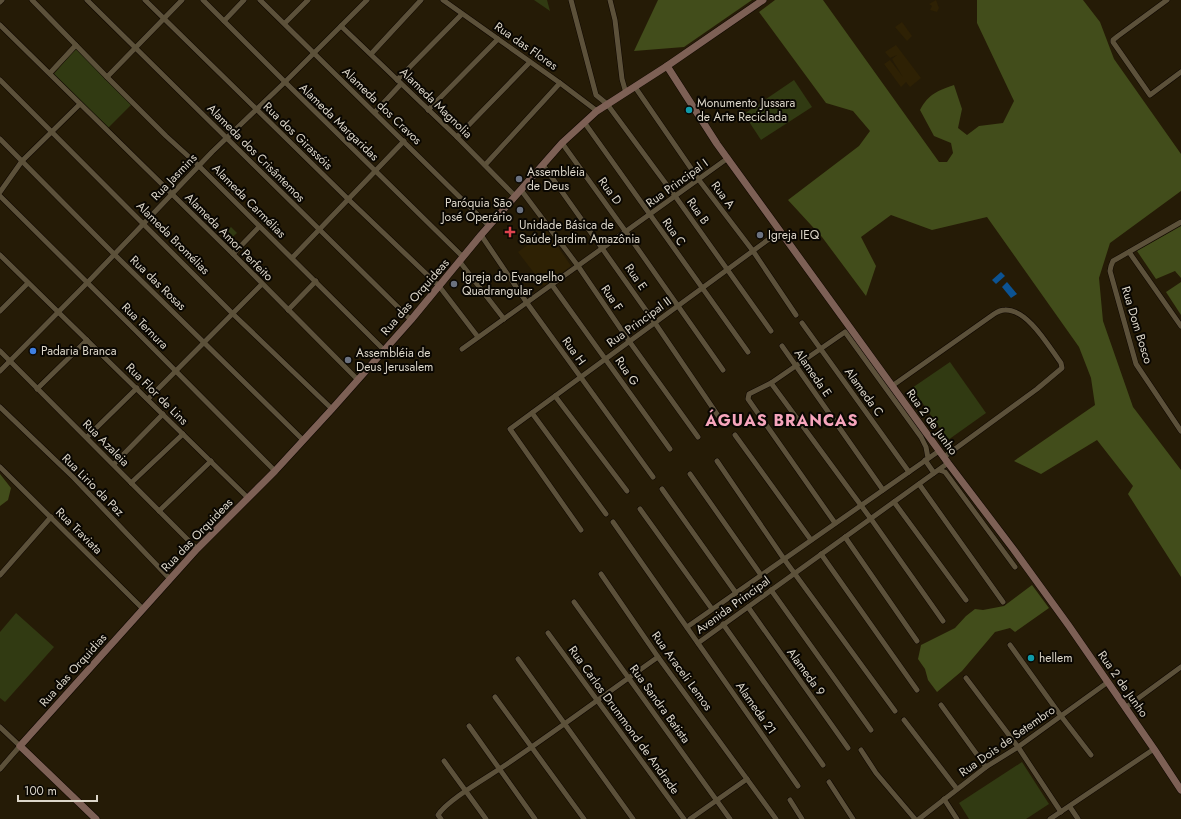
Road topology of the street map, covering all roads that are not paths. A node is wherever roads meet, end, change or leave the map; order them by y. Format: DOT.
graph roads {
  1 [pos="2,0"];
  2 [pos="32,0"];
  3 [pos="87,0"];
  4 [pos="145,0"];
  5 [pos="182,0"];
  6 [pos="203,0"];
  7 [pos="244,0"];
  8 [pos="260,0"];
  9 [pos="308,0"];
  10 [pos="367,0"];
  11 [pos="421,0"];
  12 [pos="443,0"];
  13 [pos="571,0"];
  14 [pos="610,0"];
  15 [pos="763,0"];
  16 [pos="1167,0"];
  17 [pos="0,2"];
  18 [pos="462,14"];
  19 [pos="164,19"];
  20 [pos="224,21"];
  21 [pos="285,23"];
  22 [pos="0,24"];
  23 [pos="341,26"];
  24 [pos="498,39"];
  25 [pos="76,45"];
  26 [pos="135,47"];
  27 [pos="314,53"];
  28 [pos="371,54"];
  29 [pos="530,62"];
  30 [pos="667,66"];
  31 [pos="1181,72"];
  32 [pos="50,73"];
  33 [pos="107,77"];
  34 [pos="0,80"];
  35 [pos="285,82"];
  36 [pos="399,82"];
  37 [pos="560,83"];
  38 [pos="635,87"];
  39 [pos="626,93"];
  40 [pos="80,104"];
  41 [pos="607,104"];
  42 [pos="256,109"];
  43 [pos="428,110"];
  44 [pos="597,111"];
  45 [pos="375,112"];
  46 [pos="584,122"];
  47 [pos="52,132"];
  48 [pos="457,137"];
  49 [pos="227,138"];
  50 [pos="0,139"];
  51 [pos="404,141"];
  52 [pos="562,143"];
  53 [pos="728,158"];
  54 [pos="22,161"];
  55 [pos="485,165"];
  56 [pos="543,165"];
  57 [pos="199,166"];
  58 [pos="376,171"];
  59 [pos="698,180"];
  60 [pos="521,190"];
  61 [pos="0,192"];
  62 [pos="171,194"];
  63 [pos="0,196"];
  64 [pos="515,196"];
  65 [pos="675,196"];
  66 [pos="348,200"];
  67 [pos="650,215"];
  68 [pos="1181,222"];
  69 [pos="144,223"];
  70 [pos="490,226"];
  71 [pos="259,227"];
  72 [pos="320,229"];
  73 [pos="780,231"];
  74 [pos="626,232"];
  75 [pos="481,235"];
  76 [pos="603,248"];
  77 [pos="753,251"];
  78 [pos="1130,252"];
  79 [pos="114,254"];
  80 [pos="233,254"];
  81 [pos="1,258"];
  82 [pos="292,258"];
  83 [pos="461,260"];
  84 [pos="578,266"];
  85 [pos="727,270"];
  86 [pos="316,281"];
  87 [pos="28,283"];
  88 [pos="87,283"];
  89 [pos="262,284"];
  90 [pos="552,285"];
  91 [pos="439,286"];
  92 [pos="702,288"];
  93 [pos="527,303"];
  94 [pos="678,306"];
  95 [pos="288,310"];
  96 [pos="0,311"];
  97 [pos="58,311"];
  98 [pos="234,314"];
  99 [pos="796,315"];
  100 [pos="504,319"];
  101 [pos="411,320"];
  102 [pos="655,323"];
  103 [pos="802,323"];
  104 [pos="1181,326"];
  105 [pos="770,331"];
  106 [pos="478,337"];
  107 [pos="87,340"];
  108 [pos="629,341"];
  109 [pos="205,342"];
  110 [pos="782,346"];
  111 [pos="462,348"];
  112 [pos="820,348"];
  113 [pos="384,350"];
  114 [pos="0,351"];
  115 [pos="748,352"];
  116 [pos="606,359"];
  117 [pos="10,361"];
  118 [pos="795,366"];
  119 [pos="723,370"];
  120 [pos="0,371"];
  121 [pos="176,371"];
  122 [pos="581,377"];
  123 [pos="358,380"];
  124 [pos="771,383"];
  125 [pos="892,386"];
  126 [pos="137,388"];
  127 [pos="37,389"];
  128 [pos="555,396"];
  129 [pos="148,399"];
  130 [pos="0,406"];
  131 [pos="332,409"];
  132 [pos="532,413"];
  133 [pos="163,414"];
  134 [pos="1181,418"];
  135 [pos="723,422"];
  136 [pos="1175,422"];
  137 [pos="1181,431"];
  138 [pos="183,434"];
  139 [pos="736,435"];
  140 [pos="87,437"];
  141 [pos="698,437"];
  142 [pos="303,440"];
  143 [pos="670,449"];
  144 [pos="944,457"];
  145 [pos="926,459"];
  146 [pos="211,461"];
  147 [pos="717,461"];
  148 [pos="114,464"];
  149 [pos="0,467"];
  150 [pos="275,471"];
  151 [pos="936,471"];
  152 [pos="909,472"];
  153 [pos="690,474"];
  154 [pos="653,477"];
  155 [pos="131,483"];
  156 [pos="919,484"];
  157 [pos="662,489"];
  158 [pos="883,490"];
  159 [pos="627,491"];
  160 [pos="248,498"];
  161 [pos="894,502"];
  162 [pos="860,506"];
  163 [pos="640,509"];
  164 [pos="159,511"];
  165 [pos="606,514"];
  166 [pos="51,517"];
  167 [pos="870,519"];
  168 [pos="613,522"];
  169 [pos="835,523"];
  170 [pos="581,530"];
  171 [pos="845,537"];
  172 [pos="811,540"];
  173 [pos="197,549"];
  174 [pos="821,554"];
  175 [pos="784,559"];
  176 [pos="1015,567"];
  177 [pos="795,573"];
  178 [pos="601,574"];
  179 [pos="0,575"];
  180 [pos="761,575"];
  181 [pos="170,579"];
  182 [pos="771,590"];
  183 [pos="736,593"];
  184 [pos="966,600"];
  185 [pos="574,602"];
  186 [pos="1003,602"];
  187 [pos="748,607"];
  188 [pos="143,609"];
  189 [pos="712,609"];
  190 [pos="943,621"];
  191 [pos="723,624"];
  192 [pos="687,627"];
  193 [pos="548,633"];
  194 [pos="917,641"];
  195 [pos="698,643"];
  196 [pos="1010,645"];
  197 [pos="658,657"];
  198 [pos="518,659"];
  199 [pos="1181,667"];
  200 [pos="629,678"];
  201 [pos="966,678"];
  202 [pos="1108,682"];
  203 [pos="916,690"];
  204 [pos="495,698"];
  205 [pos="597,700"];
  206 [pos="941,705"];
  207 [pos="1125,708"];
  208 [pos="895,711"];
  209 [pos="1061,716"];
  210 [pos="904,720"];
  211 [pos="564,724"];
  212 [pos="469,726"];
  213 [pos="0,727"];
  214 [pos="871,730"];
  215 [pos="20,746"];
  216 [pos="1018,747"];
  217 [pos="531,748"];
  218 [pos="848,748"];
  219 [pos="1154,749"];
  220 [pos="861,750"];
  221 [pos="1091,755"];
  222 [pos="444,762"];
  223 [pos="823,765"];
  224 [pos="986,767"];
  225 [pos="0,769"];
  226 [pos="500,770"];
  227 [pos="747,779"];
  228 [pos="829,782"];
  229 [pos="798,786"];
  230 [pos="957,789"];
  231 [pos="1181,790"];
  232 [pos="466,791"];
  233 [pos="717,799"];
  234 [pos="944,799"];
  235 [pos="790,800"];
  236 [pos="1070,807"];
  237 [pos="1061,812"];
  238 [pos="440,817"];
  239 [pos="96,819"];
  240 [pos="486,819"];
  241 [pos="535,819"];
  242 [pos="584,819"];
  243 [pos="633,819"];
  244 [pos="684,819"];
  245 [pos="690,819"];
  246 [pos="730,819"];
  247 [pos="776,819"];
  248 [pos="802,819"];
  249 [pos="853,819"];
  250 [pos="916,819"];
  251 [pos="919,819"];
  252 [pos="958,819"];
  253 [pos="1050,819"];
  254 [pos="1078,819"];
  1 -- 17 [label="street"];
  2 -- 25 [label="street, Alameda Carmélias"];
  3 -- 26 [label="street, Alameda dos Crisântemos"];
  4 -- 19 [label="street, Rua dos Girassóis"];
  5 -- 19 [label="street"];
  6 -- 20 [label="street, Alameda Margaridas"];
  7 -- 20 [label="street"];
  8 -- 21 [label="street, Alameda dos Cravos"];
  9 -- 21 [label="street"];
  10 -- 23 [label="street, Rua Jasmins"];
  11 -- 28 [label="street"];
  12 -- 18 [label="street, Rua das Flores"];
  13 -- 41 [label="street, Rua B"];
  14 -- 39 [label="street"];
  15 -- 30 [label="street, Rua das Orquideas"];
  16 -- 31 [label="street"];
  18 -- 24 [label="street, Rua das Flores"];
  18 -- 36 [label="street"];
  19 -- 26 [label="street"];
  19 -- 42 [label="street, Rua dos Girassóis"];
  20 -- 35 [label="street, Alameda Margaridas"];
  21 -- 27 [label="street, Alameda dos Cravos"];
  22 -- 32 [label="street, Alameda Amor Perfeito"];
  23 -- 27 [label="street, Rua Jasmins"];
  23 -- 28 [label="street, Alameda Magnolia"];
  24 -- 29 [label="street, Rua das Flores"];
  24 -- 43 [label="street"];
  25 -- 32 [label="street"];
  25 -- 33 [label="street, Alameda Carmélias"];
  26 -- 33 [label="street"];
  26 -- 49 [label="street, Alameda dos Crisântemos"];
  27 -- 35 [label="street, Rua Jasmins"];
  27 -- 45 [label="street, Alameda dos Cravos"];
  28 -- 36 [label="street, Alameda Magnolia"];
  29 -- 37 [label="street, Rua das Flores"];
  29 -- 48 [label="street"];
  30 -- 38 [label="street, Rua das Orquideas"];
  30 -- 53 [label="street, Rua 2 de Junho"];
  32 -- 40 [label="street, Alameda Amor Perfeito"];
  33 -- 57 [label="street, Alameda Carmélias"];
  34 -- 47 [label="street, Alameda Bromélias"];
  35 -- 42 [label="street, Rua Jasmins"];
  35 -- 58 [label="street, Alameda Margaridas"];
  36 -- 43 [label="street, Alameda Magnolia"];
  36 -- 45 [label="street"];
  37 -- 44 [label="street, Rua das Flores"];
  37 -- 55 [label="street"];
  38 -- 39 [label="street, Rua das Orquideas"];
  38 -- 59 [label="street, Rua A"];
  39 -- 41 [label="street, Rua das Orquideas"];
  40 -- 47 [label="street"];
  40 -- 62 [label="street, Alameda Amor Perfeito"];
  41 -- 44 [label="street, Rua das Orquideas"];
  41 -- 65 [label="street, Rua B"];
  42 -- 49 [label="street, Rua Jasmins"];
  42 -- 66 [label="street, Rua dos Girassóis"];
  43 -- 48 [label="street, Alameda Magnolia"];
  44 -- 46 [label="street, Rua das Orquideas"];
  45 -- 51 [label="street, Alameda dos Cravos"];
  46 -- 52 [label="street, Rua das Orquideas"];
  46 -- 67 [label="street, Rua C"];
  47 -- 54 [label="street"];
  47 -- 69 [label="street, Alameda Bromélias"];
  48 -- 55 [label="street, Alameda Magnolia"];
  49 -- 57 [label="street, Rua Jasmins"];
  49 -- 72 [label="street, Alameda dos Crisântemos"];
  50 -- 54 [label="street, Rua das Rosas"];
  51 -- 58 [label="street"];
  51 -- 70 [label="street, Alameda dos Cravos"];
  52 -- 56 [label="street, Rua das Orquideas"];
  52 -- 74 [label="street, Rua D"];
  53 -- 59 [label="street, Rua Principal I"];
  53 -- 73 [label="street, Rua 2 de Junho"];
  54 -- 61 [label="street"];
  54 -- 79 [label="street, Rua das Rosas"];
  55 -- 64 [label="street, Alameda Magnolia"];
  56 -- 60 [label="street, Rua das Orquideas"];
  56 -- 76 [label="street, Rua E"];
  57 -- 62 [label="street, Rua Jasmins"];
  57 -- 71 [label="street, Alameda Carmélias"];
  58 -- 66 [label="street"];
  58 -- 83 [label="street, Alameda Margaridas"];
  59 -- 65 [label="street, Rua Principal I"];
  59 -- 77 [label="street, Rua A"];
  60 -- 64 [label="street, Rua das Orquideas"];
  60 -- 84 [label="street, Rua F"];
  62 -- 69 [label="street, Rua Jasmins"];
  62 -- 80 [label="street, Alameda Amor Perfeito"];
  63 -- 88 [label="street, Rua Ternura"];
  64 -- 70 [label="street, Rua das Orquideas"];
  65 -- 67 [label="street, Rua Principal I"];
  65 -- 85 [label="street, Rua B"];
  66 -- 72 [label="street"];
  66 -- 91 [label="street, Rua dos Girassóis"];
  67 -- 74 [label="street, Rua Principal I"];
  67 -- 92 [label="street, Rua C"];
  68 -- 78 [label="street"];
  69 -- 79 [label="street, Rua Jasmins"];
  69 -- 98 [label="street, Alameda Bromélias"];
  70 -- 75 [label="street, Rua das Orquideas"];
  71 -- 80 [label="street"];
  71 -- 82 [label="street, Alameda Carmélias"];
  72 -- 82 [label="street"];
  72 -- 101 [label="street, Alameda dos Crisântemos"];
  73 -- 77 [label="street, Rua Principal II"];
  73 -- 125 [label="street, Rua 2 de Junho"];
  74 -- 76 [label="street, Rua Principal I"];
  74 -- 94 [label="street, Rua D"];
  75 -- 83 [label="street, Rua das Orquideas"];
  75 -- 93 [label="street, Rua H"];
  76 -- 84 [label="street, Rua Principal I"];
  76 -- 102 [label="street, Rua E"];
  77 -- 85 [label="street, Rua Principal II"];
  77 -- 99 [label="street, Rua A"];
  78 -- 104 [label="street"];
  78 -- 136 [label="street, Rua Dom Bosco"];
  79 -- 88 [label="street, Rua Jasmins"];
  79 -- 109 [label="street, Rua das Rosas"];
  80 -- 89 [label="street, Alameda Amor Perfeito"];
  81 -- 87 [label="street, Rua Flor de Lins"];
  82 -- 86 [label="street, Alameda Carmélias"];
  83 -- 91 [label="street, Rua das Orquideas"];
  83 -- 100 [label="street, Alameda Margaridas"];
  84 -- 90 [label="street, Rua Principal I"];
  84 -- 108 [label="street, Rua F"];
  85 -- 92 [label="street, Rua Principal II"];
  85 -- 105 [label="street, Rua B"];
  86 -- 95 [label="street"];
  86 -- 113 [label="street, Alameda Carmélias"];
  87 -- 96 [label="street"];
  87 -- 97 [label="street, Rua Flor de Lins"];
  88 -- 97 [label="street, Rua Jasmins"];
  88 -- 121 [label="street, Rua Ternura"];
  89 -- 95 [label="street, Alameda Amor Perfeito"];
  89 -- 98 [label="street"];
  90 -- 93 [label="street, Rua Principal I"];
  90 -- 116 [label="street, Rua G"];
  91 -- 101 [label="street, Rua das Orquideas"];
  91 -- 106 [label="street, Rua dos Girassóis"];
  92 -- 94 [label="street, Rua Principal II"];
  92 -- 115 [label="street, Rua C"];
  93 -- 100 [label="street, Rua Principal I"];
  93 -- 122 [label="street, Rua H"];
  94 -- 102 [label="street, Rua Principal II"];
  94 -- 119 [label="street, Rua D"];
  95 -- 123 [label="street, Alameda Amor Perfeito"];
  97 -- 107 [label="street, Rua Flor de Lins"];
  97 -- 117 [label="street, Rua Jasmins"];
  98 -- 109 [label="street"];
  98 -- 131 [label="street, Alameda Bromélias"];
  100 -- 106 [label="street, Rua Principal I"];
  101 -- 113 [label="street, Rua das Orquideas"];
  102 -- 108 [label="street, Rua Principal II"];
  102 -- 135 [label="street, Rua E"];
  103 -- 112 [label="street, Alameda C"];
  106 -- 111 [label="street, Rua Principal I"];
  107 -- 126 [label="street, Rua Flor de Lins"];
  107 -- 127 [label="street"];
  108 -- 116 [label="street, Rua Principal II"];
  108 -- 141 [label="street, Rua F"];
  109 -- 121 [label="street"];
  109 -- 142 [label="street, Rua das Rosas"];
  110 -- 118 [label="street, Alameda E"];
  112 -- 118 [label="street"];
  112 -- 145 [label="street"];
  112 -- 152 [label="street, Alameda C"];
  113 -- 123 [label="street, Rua das Orquideas"];
  114 -- 117 [label="street, Rua Azaleia"];
  116 -- 122 [label="street, Rua Principal II"];
  116 -- 143 [label="street, Rua G"];
  117 -- 120 [label="street, Rua Jasmins"];
  117 -- 127 [label="street, Rua Azaleia"];
  118 -- 124 [label="street"];
  118 -- 158 [label="street, Alameda E"];
  121 -- 129 [label="street"];
  121 -- 150 [label="street, Rua Ternura"];
  122 -- 128 [label="street, Rua Principal II"];
  122 -- 154 [label="street, Rua H"];
  123 -- 131 [label="street, Rua das Orquideas"];
  124 -- 162 [label="street"];
  124 -- 169 [label="street"];
  125 -- 144 [label="street, Rua 2 de Junho"];
  125 -- 144 [label="street"];
  126 -- 129 [label="street, Rua Flor de Lins"];
  126 -- 140 [label="street"];
  127 -- 140 [label="street, Rua Azaleia"];
  128 -- 132 [label="street, Rua Principal II"];
  128 -- 159 [label="street"];
  129 -- 133 [label="street, Rua Flor de Lins"];
  130 -- 181 [label="street, Rua Lirio da Paz"];
  131 -- 142 [label="street, Rua das Orquideas"];
  132 -- 165 [label="street"];
  132 -- 170 [label="street, Rua Principal II"];
  133 -- 138 [label="street, Rua Flor de Lins"];
  133 -- 148 [label="street"];
  134 -- 136 [label="street"];
  136 -- 137 [label="street, Rua Dom Bosco"];
  138 -- 146 [label="street, Rua Flor de Lins"];
  138 -- 155 [label="street"];
  139 -- 172 [label="street"];
  140 -- 148 [label="street, Rua Azaleia"];
  142 -- 150 [label="street, Rua das Orquideas"];
  144 -- 145 [label="street, Avenida Principal"];
  144 -- 151 [label="street, Avenida Principal"];
  144 -- 202 [label="street, Rua 2 de Junho"];
  145 -- 151 [label="street"];
  145 -- 152 [label="street, Avenida Principal"];
  146 -- 160 [label="street, Rua Flor de Lins"];
  146 -- 164 [label="street"];
  147 -- 175 [label="street"];
  148 -- 155 [label="street, Rua Azaleia"];
  149 -- 166 [label="street, Rua Traviata"];
  150 -- 160 [label="street, Rua das Orquideas"];
  151 -- 156 [label="street, Avenida Principal"];
  151 -- 176 [label="street"];
  152 -- 158 [label="street, Avenida Principal"];
  153 -- 180 [label="street"];
  155 -- 164 [label="street, Rua Azaleia"];
  156 -- 161 [label="street, Avenida Principal"];
  156 -- 186 [label="street"];
  157 -- 183 [label="street"];
  158 -- 162 [label="street, Avenida Principal"];
  160 -- 173 [label="street, Rua das Orquideas"];
  161 -- 167 [label="street, Avenida Principal"];
  161 -- 184 [label="street"];
  162 -- 167 [label="street"];
  162 -- 169 [label="street, Avenida Principal"];
  163 -- 189 [label="street"];
  164 -- 173 [label="street, Rua Azaleia"];
  166 -- 179 [label="street"];
  166 -- 188 [label="street, Rua Traviata"];
  167 -- 171 [label="street, Avenida Principal"];
  167 -- 190 [label="street"];
  168 -- 192 [label="street"];
  169 -- 172 [label="street, Avenida Principal"];
  171 -- 174 [label="street, Avenida Principal"];
  171 -- 194 [label="street"];
  172 -- 175 [label="street, Avenida Principal"];
  173 -- 181 [label="street, Rua das Orquideas"];
  174 -- 177 [label="street, Avenida Principal"];
  174 -- 203 [label="street"];
  175 -- 177 [label="street"];
  175 -- 180 [label="street, Avenida Principal"];
  177 -- 182 [label="street, Avenida Principal"];
  177 -- 208 [label="street"];
  178 -- 197 [label="street, Rua Araceli Lemos"];
  180 -- 183 [label="street, Avenida Principal"];
  181 -- 188 [label="street, Rua das Orquideas"];
  182 -- 187 [label="street, Avenida Principal"];
  182 -- 214 [label="street"];
  183 -- 189 [label="street, Avenida Principal"];
  185 -- 200 [label="street, Rua Sandra Batista"];
  187 -- 191 [label="street, Avenida Principal"];
  187 -- 218 [label="street, Alameda 9"];
  188 -- 215 [label="street, Rua das Orquidias"];
  189 -- 192 [label="street, Avenida Principal"];
  191 -- 195 [label="street, Avenida Principal"];
  191 -- 223 [label="street"];
  192 -- 195 [label="street, Avenida Principal"];
  193 -- 205 [label="street, Rua Carlos Drummond de Andrade"];
  195 -- 229 [label="street, Alameda 21"];
  196 -- 209 [label="street"];
  197 -- 200 [label="street"];
  197 -- 227 [label="street, Rua Araceli Lemos"];
  198 -- 211 [label="street"];
  199 -- 207 [label="street"];
  200 -- 205 [label="street"];
  200 -- 233 [label="street, Rua Sandra Batista"];
  201 -- 216 [label="street"];
  202 -- 207 [label="street, Rua 2 de Junho"];
  202 -- 209 [label="street, Rua Dois de Setembro"];
  204 -- 217 [label="street"];
  205 -- 211 [label="street"];
  205 -- 244 [label="street, Rua Carlos Drummond de Andrade"];
  206 -- 224 [label="street"];
  207 -- 219 [label="street, Rua 2 de Junho"];
  209 -- 216 [label="street, Rua Dois de Setembro"];
  209 -- 221 [label="street"];
  210 -- 230 [label="street"];
  211 -- 217 [label="street"];
  211 -- 243 [label="street"];
  212 -- 226 [label="street"];
  213 -- 215 [label="street"];
  215 -- 225 [label="street"];
  215 -- 239 [label="street"];
  216 -- 224 [label="street, Rua Dois de Setembro"];
  216 -- 237 [label="street"];
  217 -- 226 [label="street"];
  217 -- 242 [label="street"];
  219 -- 231 [label="street, Rua 2 de Junho"];
  219 -- 236 [label="street"];
  220 -- 250 [label="street"];
  222 -- 232 [label="street"];
  224 -- 230 [label="street, Rua Dois de Setembro"];
  226 -- 232 [label="street"];
  226 -- 241 [label="street"];
  227 -- 233 [label="street"];
  227 -- 247 [label="street, Rua Araceli Lemos"];
  228 -- 249 [label="street"];
  230 -- 234 [label="street, Rua Dois de Setembro"];
  232 -- 238 [label="street"];
  232 -- 240 [label="street"];
  233 -- 245 [label="street"];
  233 -- 246 [label="street, Rua Sandra Batista"];
  234 -- 251 [label="street, Rua Dois de Setembro"];
  234 -- 252 [label="street"];
  235 -- 248 [label="street"];
  236 -- 237 [label="street"];
  236 -- 254 [label="street"];
  237 -- 253 [label="street"];
}
